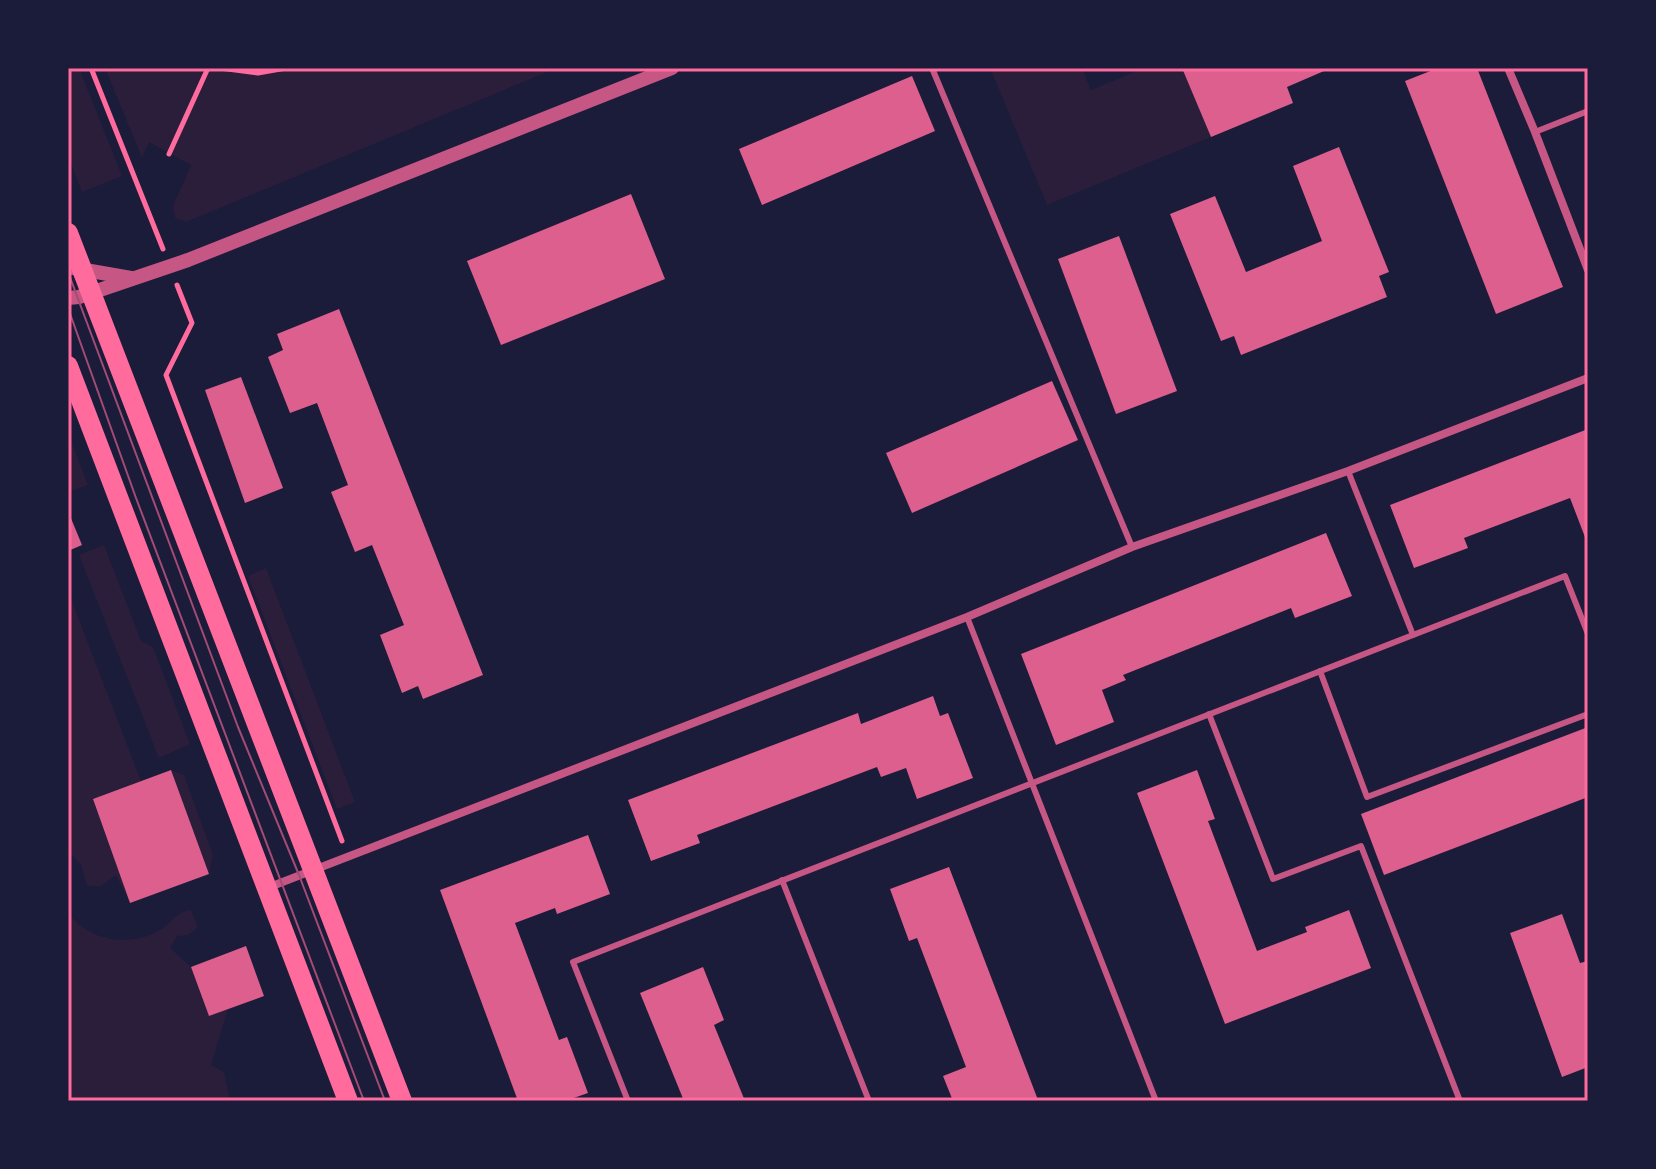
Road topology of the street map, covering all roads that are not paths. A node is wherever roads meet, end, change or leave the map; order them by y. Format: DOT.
graph roads {
  1 [pos="672,68"];
  2 [pos="932,68"];
  3 [pos="1508,68"];
  4 [pos="1588,111"];
  5 [pos="1535,132"];
  6 [pos="68,233"];
  7 [pos="74,268"];
  8 [pos="1588,270"];
  9 [pos="131,278"];
  10 [pos="89,293"];
  11 [pos="68,298"];
  12 [pos="68,366"];
  13 [pos="1588,378"];
  14 [pos="1348,471"];
  15 [pos="1132,547"];
  16 [pos="967,617"];
  17 [pos="1588,634"];
  18 [pos="1413,635"];
  19 [pos="1320,671"];
  20 [pos="1209,714"];
  21 [pos="1588,714"];
  22 [pos="1031,783"];
  23 [pos="313,870"];
  24 [pos="782,880"];
  25 [pos="266,888"];
  26 [pos="348,1101"];
  27 [pos="402,1101"];
  28 [pos="628,1101"];
  29 [pos="869,1101"];
  30 [pos="1156,1101"];
  31 [pos="1460,1101"];
  1 -- 9 [label="street"];
  2 -- 15 [label="lane"];
  3 -- 5 [label="street"];
  4 -- 5 [label="lane"];
  5 -- 8 [label="street"];
  6 -- 7 [label="main road"];
  7 -- 9 [label="street"];
  7 -- 10 [label="main road"];
  9 -- 10 [label="street"];
  10 -- 11 [label="street"];
  10 -- 23 [label="main road"];
  12 -- 25 [label="main road"];
  13 -- 14 [label="street"];
  14 -- 15 [label="street"];
  14 -- 18 [label="lane"];
  15 -- 16 [label="street"];
  16 -- 22 [label="lane"];
  16 -- 23 [label="street"];
  17 -- 18 [label="lane"];
  18 -- 19 [label="lane"];
  19 -- 20 [label="lane"];
  19 -- 21 [label="lane"];
  20 -- 22 [label="lane"];
  20 -- 31 [label="lane"];
  22 -- 24 [label="lane"];
  22 -- 30 [label="lane"];
  23 -- 25 [label="street"];
  23 -- 27 [label="main road"];
  24 -- 28 [label="lane"];
  24 -- 29 [label="lane"];
  25 -- 26 [label="main road"];
}
